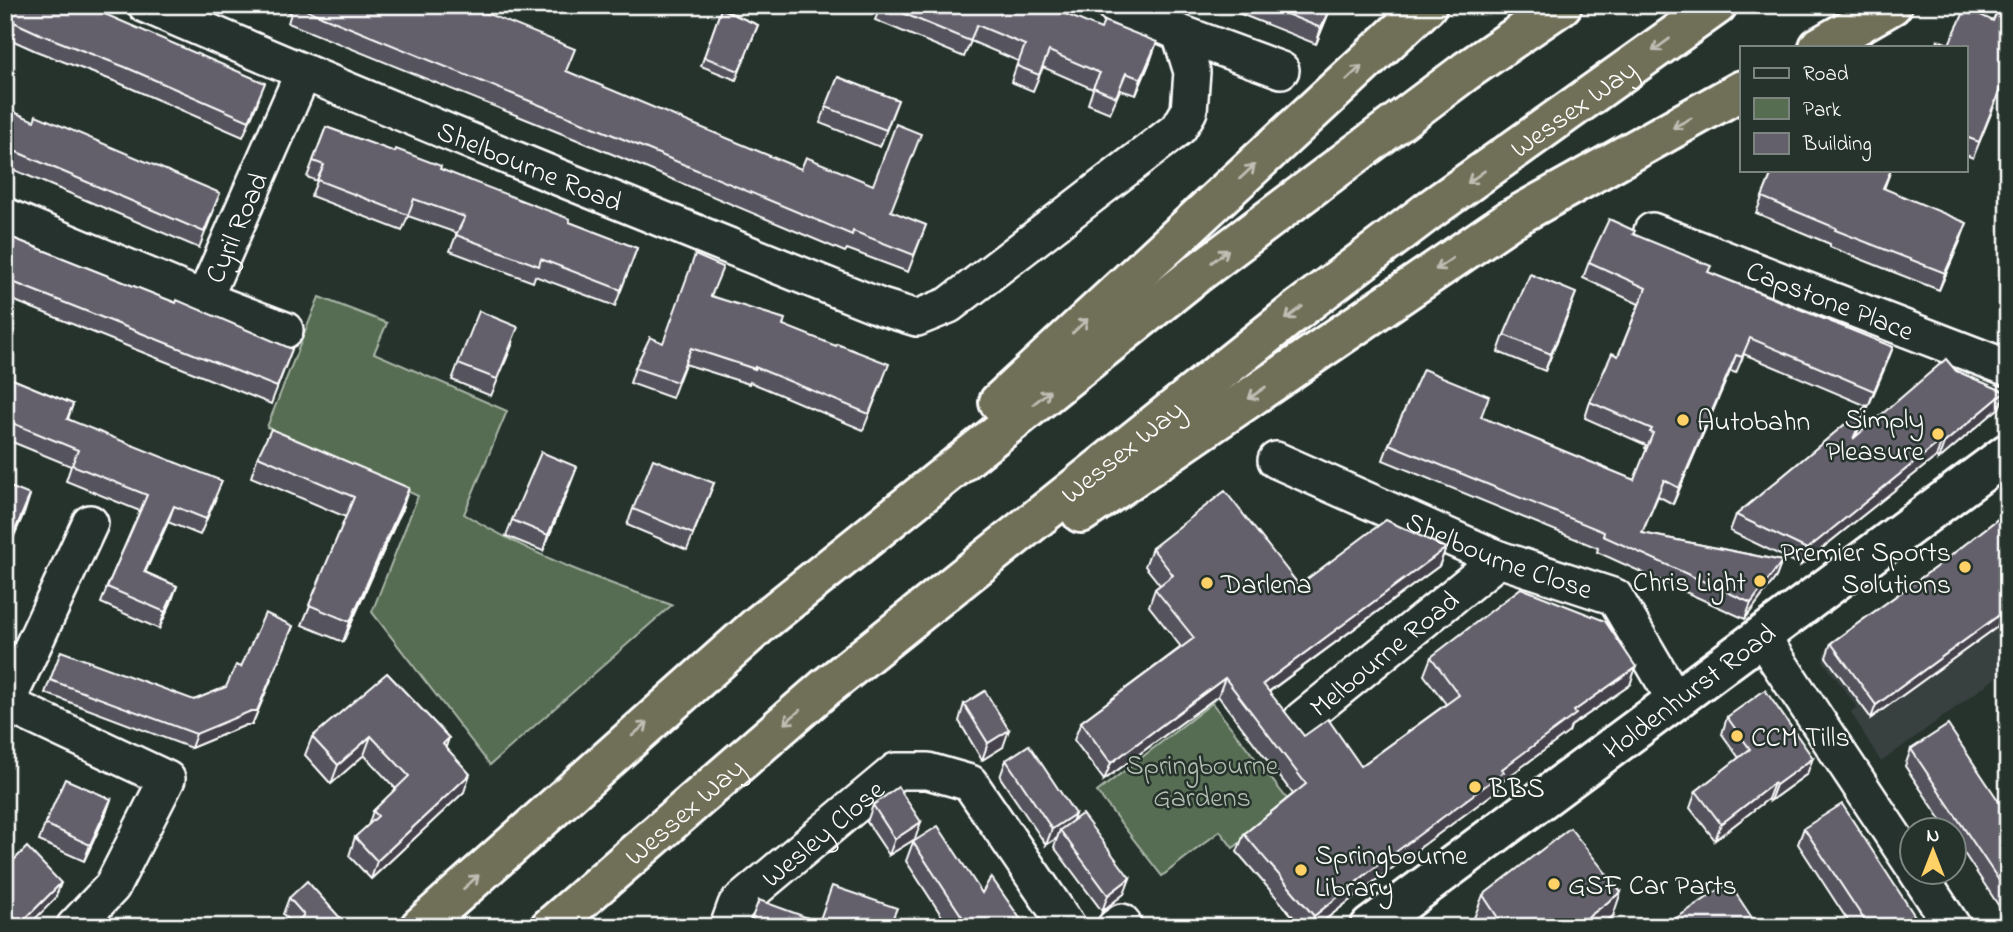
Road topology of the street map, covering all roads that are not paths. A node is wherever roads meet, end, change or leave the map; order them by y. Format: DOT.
graph roads {
  1 [pos="146,5"];
  2 [pos="1114,5"];
  3 [pos="1427,5"];
  4 [pos="1562,5"];
  5 [pos="1717,5"];
  6 [pos="1892,5"];
  7 [pos="1180,33"];
  8 [pos="1821,46"];
  9 [pos="1281,70"];
  10 [pos="303,73"];
  11 [pos="1740,91"];
  12 [pos="5,216"];
  13 [pos="1652,231"];
  14 [pos="204,299"];
  15 [pos="285,330"];
  16 [pos="2008,368"];
  17 [pos="2008,453"];
  18 [pos="1276,460"];
  19 [pos="90,523"];
  20 [pos="1499,559"];
  21 [pos="761,623"];
  22 [pos="1761,636"];
  23 [pos="825,688"];
  24 [pos="1675,700"];
  25 [pos="6,703"];
  26 [pos="1302,719"];
  27 [pos="1898,843"];
  28 [pos="1926,886"];
  29 [pos="1395,919"];
  30 [pos="74,927"];
  31 [pos="420,927"];
  32 [pos="550,927"];
  33 [pos="728,927"];
  34 [pos="1068,927"];
  35 [pos="1953,927"];
  1 -- 10 [label="street, Shelbourne Road"];
  2 -- 7 [label="street"];
  21 -- 3 [label="highway, one-way"];
  21 -- 4 [label="highway, one-way"];
  5 -- 23 [label="highway, Wessex Way, one-way"];
  6 -- 8 [label="highway"];
  7 -- 9 [label="street"];
  7 -- 10 [label="street, Shelbourne Road"];
  10 -- 14 [label="street, Cyril Road"];
  11 -- 23 [label="highway, one-way"];
  12 -- 14 [label="street, Cyril Road"];
  13 -- 16 [label="street, Capstone Place"];
  14 -- 15 [label="street"];
  17 -- 22 [label="street, Holdenhurst Road"];
  18 -- 20 [label="street, Shelbourne Close"];
  19 -- 25 [label="street"];
  20 -- 24 [label="street, Shelbourne Close"];
  20 -- 26 [label="street, Melbourne Road"];
  31 -- 21 [label="highway, one-way"];
  22 -- 24 [label="street, Holdenhurst Road"];
  22 -- 27 [label="street"];
  23 -- 32 [label="highway, Wessex Way, one-way"];
  24 -- 29 [label="street, Holdenhurst Road"];
  25 -- 30 [label="street"];
  28 -- 35 [label="street"];
  33 -- 34 [label="street, Wesley Close"];
}
